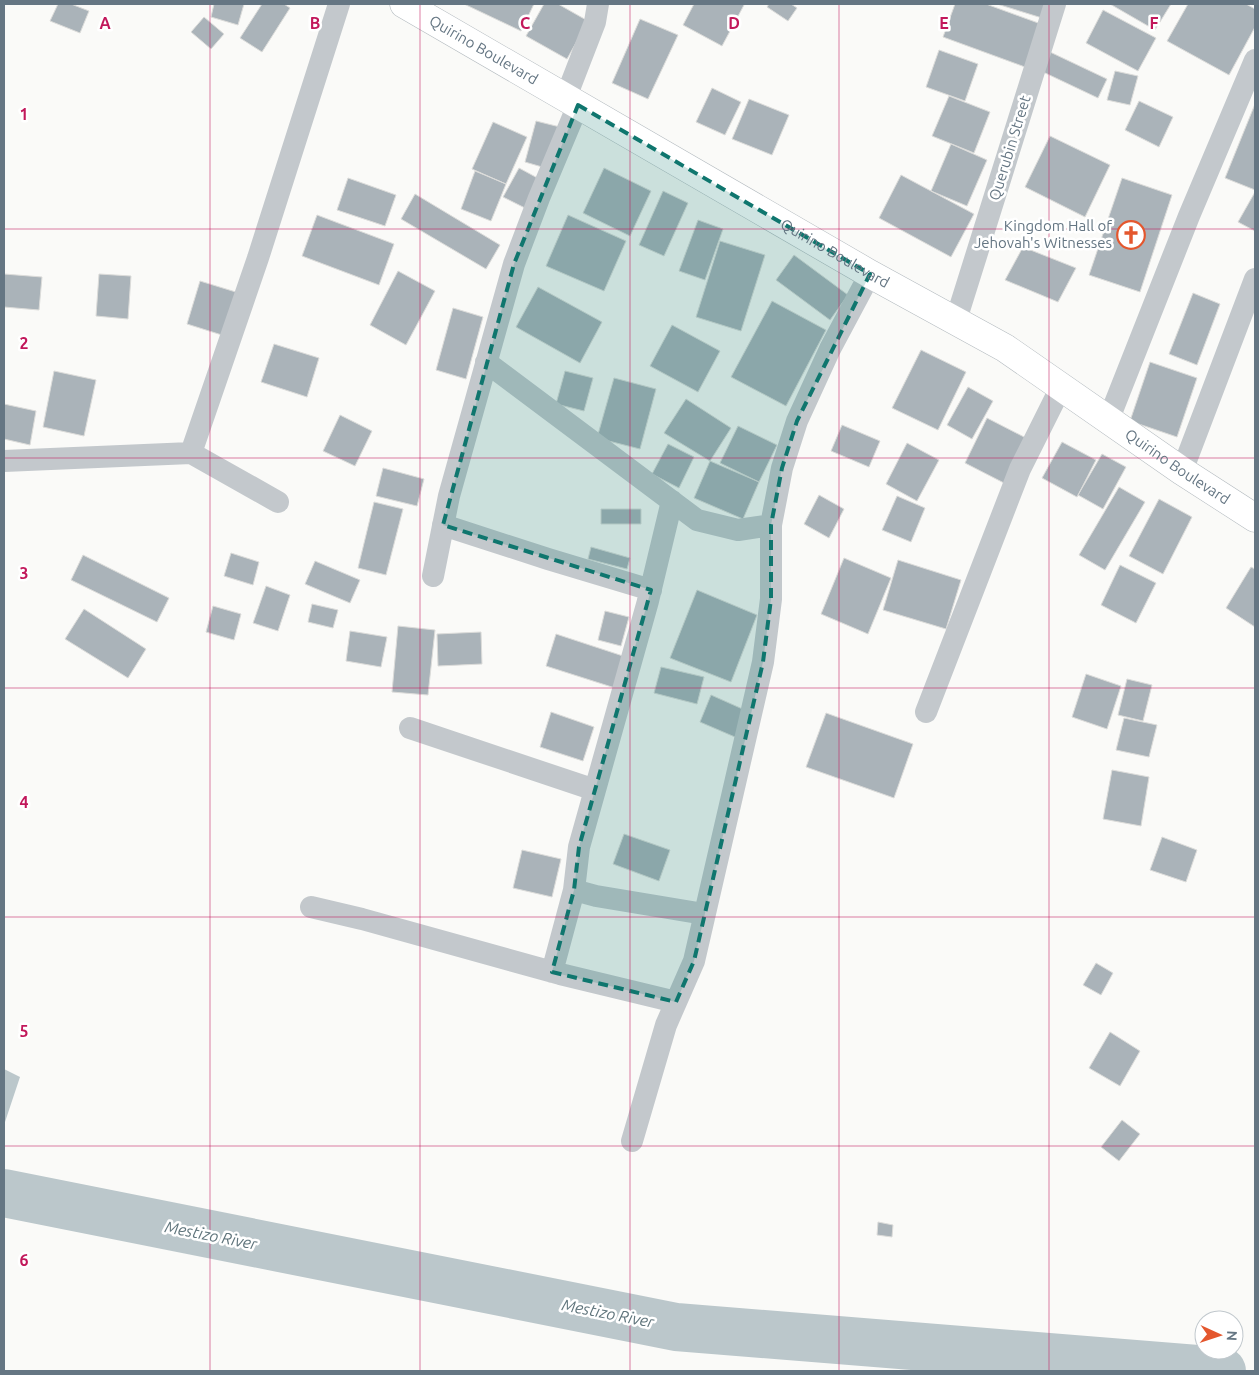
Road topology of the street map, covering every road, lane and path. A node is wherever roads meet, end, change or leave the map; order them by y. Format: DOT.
graph roads {
  1 [pos="339,4"];
  2 [pos="404,4"];
  3 [pos="598,4"];
  4 [pos="1055,4"];
  5 [pos="1255,60"];
  6 [pos="572,101"];
  7 [pos="870,274"];
  8 [pos="1255,279"];
  9 [pos="956,320"];
  10 [pos="486,362"];
  11 [pos="1061,388"];
  12 [pos="1108,421"];
  13 [pos="191,453"];
  14 [pos="4,461"];
  15 [pos="1182,471"];
  16 [pos="672,501"];
  17 [pos="278,502"];
  18 [pos="1255,518"];
  19 [pos="443,525"];
  20 [pos="772,525"];
  21 [pos="433,576"];
  22 [pos="651,590"];
  23 [pos="926,712"];
  24 [pos="410,728"];
  25 [pos="594,790"];
  26 [pos="574,890"];
  27 [pos="311,907"];
  28 [pos="704,914"];
  29 [pos="552,972"];
  30 [pos="676,1002"];
  31 [pos="632,1141"];
  1 -- 13 [label="street"];
  2 -- 6 [label="main road, Quirino Boulevard"];
  3 -- 6 [label="street"];
  4 -- 9 [label="street, Querubin Street"];
  5 -- 12 [label="street"];
  6 -- 7 [label="main road, Quirino Boulevard"];
  6 -- 10 [label="street"];
  7 -- 9 [label="main road, Quirino Boulevard"];
  7 -- 20 [label="street"];
  8 -- 15 [label="street"];
  9 -- 11 [label="main road, Quirino Boulevard"];
  10 -- 16 [label="street"];
  10 -- 19 [label="street"];
  11 -- 12 [label="main road, Quirino Boulevard"];
  11 -- 23 [label="street"];
  12 -- 15 [label="main road, Quirino Boulevard"];
  13 -- 14 [label="street"];
  13 -- 17 [label="street"];
  15 -- 18 [label="main road, Quirino Boulevard"];
  16 -- 20 [label="street"];
  16 -- 22 [label="street"];
  19 -- 21 [label="street"];
  19 -- 22 [label="street"];
  20 -- 28 [label="street"];
  22 -- 25 [label="street"];
  24 -- 25 [label="street"];
  25 -- 26 [label="street"];
  26 -- 28 [label="street"];
  26 -- 29 [label="street"];
  27 -- 29 [label="street"];
  28 -- 30 [label="street"];
  29 -- 30 [label="street"];
  30 -- 31 [label="street"];
}
